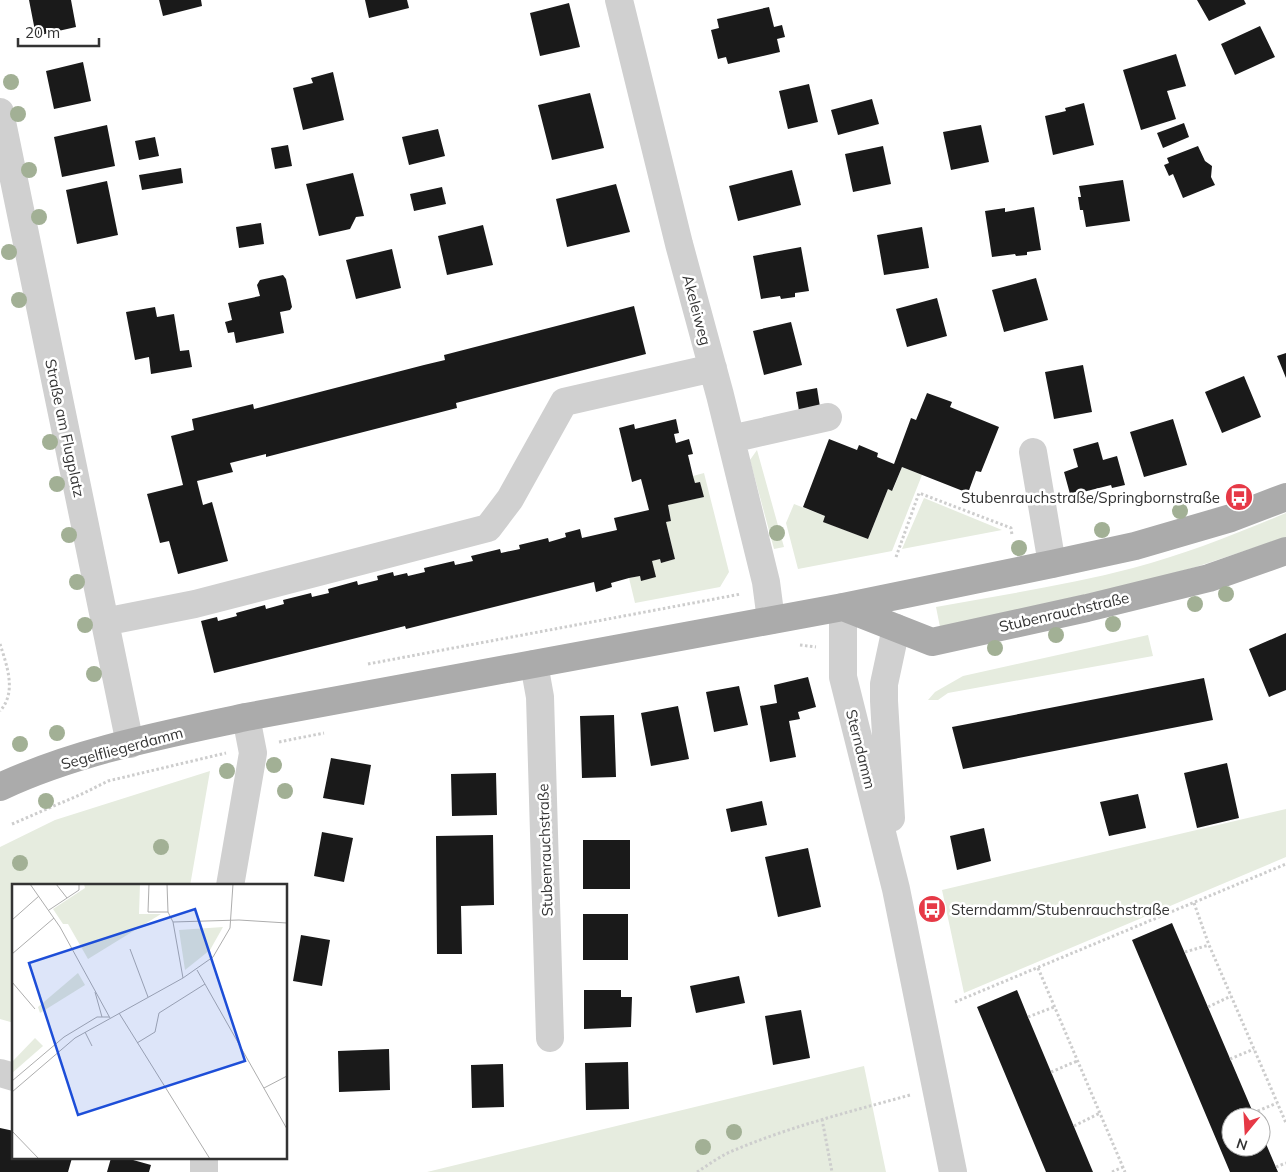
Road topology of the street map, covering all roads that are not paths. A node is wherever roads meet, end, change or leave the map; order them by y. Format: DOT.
graph roads {
  1 [pos="619,0"];
  2 [pos="0,112"];
  3 [pos="713,368"];
  4 [pos="828,417"];
  5 [pos="731,439"];
  6 [pos="1033,452"];
  7 [pos="1286,497"];
  8 [pos="1286,551"];
  9 [pos="1052,564"];
  10 [pos="843,607"];
  11 [pos="771,620"];
  12 [pos="104,622"];
  13 [pos="896,628"];
  14 [pos="534,664"];
  15 [pos="246,717"];
  16 [pos="130,744"];
  17 [pos="0,788"];
  18 [pos="230,884"];
  19 [pos="896,889"];
  20 [pos="550,1038"];
  21 [pos="953,1172"];
  1 -- 3 [label="street, Akeleiweg"];
  2 -- 12 [label="street, Straße am Flugplatz"];
  3 -- 5 [label="street, Akeleiweg"];
  3 -- 12 [label="street"];
  4 -- 5 [label="street"];
  5 -- 11 [label="street, Akeleiweg"];
  6 -- 9 [label="street"];
  7 -- 9 [label="main road"];
  8 -- 13 [label="main road, Stubenrauchstraße"];
  9 -- 10 [label="main road"];
  10 -- 11 [label="main road"];
  10 -- 13 [label="main road, Stubenrauchstraße"];
  10 -- 19 [label="street, Sterndamm"];
  11 -- 14 [label="main road"];
  12 -- 16 [label="street, Straße am Flugplatz"];
  13 -- 19 [label="street, Sterndamm"];
  14 -- 15 [label="main road"];
  14 -- 20 [label="street, Stubenrauchstraße"];
  15 -- 16 [label="main road, Segelfliegerdamm"];
  15 -- 18 [label="street"];
  16 -- 17 [label="main road, Segelfliegerdamm"];
  19 -- 21 [label="street, Sterndamm"];
}
